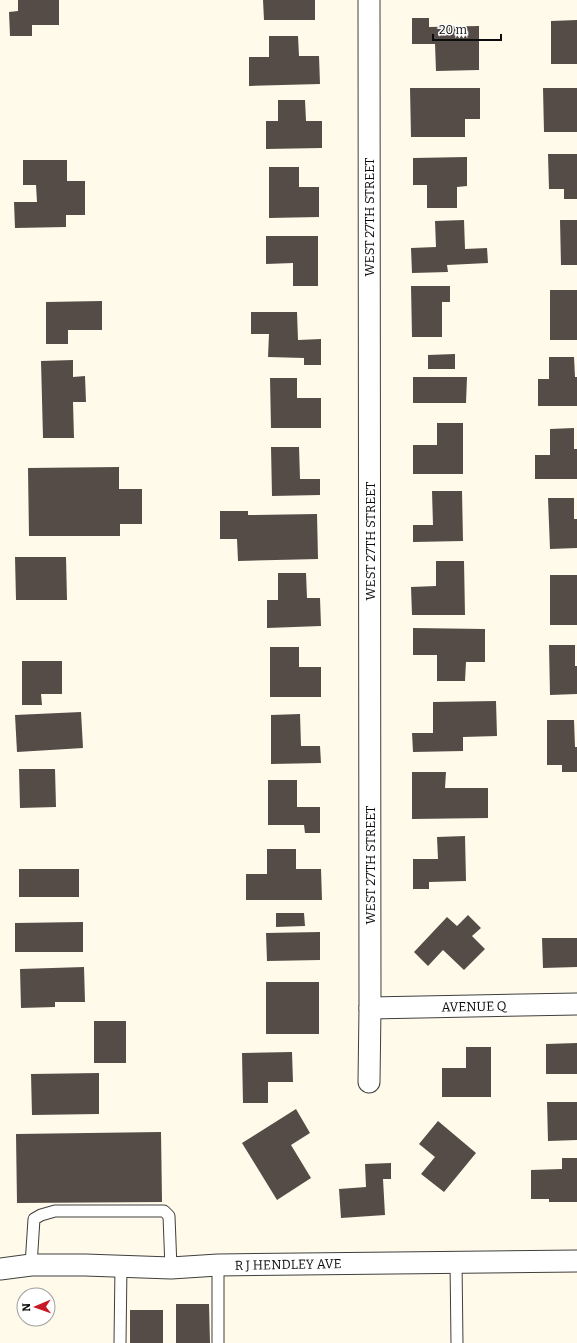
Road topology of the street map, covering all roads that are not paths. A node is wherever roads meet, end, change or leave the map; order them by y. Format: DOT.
graph roads {
  1 [pos="369,0"];
  2 [pos="577,1004"];
  3 [pos="370,1008"];
  4 [pos="369,1082"];
  5 [pos="456,1261"];
  6 [pos="577,1261"];
  7 [pos="31,1265"];
  8 [pos="218,1265"];
  9 [pos="121,1266"];
  10 [pos="0,1268"];
  11 [pos="171,1268"];
  12 [pos="120,1343"];
  13 [pos="218,1343"];
  14 [pos="457,1343"];
  1 -- 3 [label="street, WEST 27TH STREET"];
  2 -- 3 [label="street, AVENUE Q"];
  3 -- 4 [label="street, WEST 27TH STREET"];
  5 -- 6 [label="street, R J HENDLEY AVE"];
  5 -- 8 [label="street, R J HENDLEY AVE"];
  5 -- 14 [label="lane"];
  7 -- 9 [label="street, R J HENDLEY AVE"];
  7 -- 10 [label="street, R J HENDLEY AVE"];
  7 -- 11 [label="lane"];
  8 -- 11 [label="street, R J HENDLEY AVE"];
  8 -- 13 [label="lane"];
  9 -- 11 [label="street, R J HENDLEY AVE"];
  9 -- 12 [label="lane"];
}
